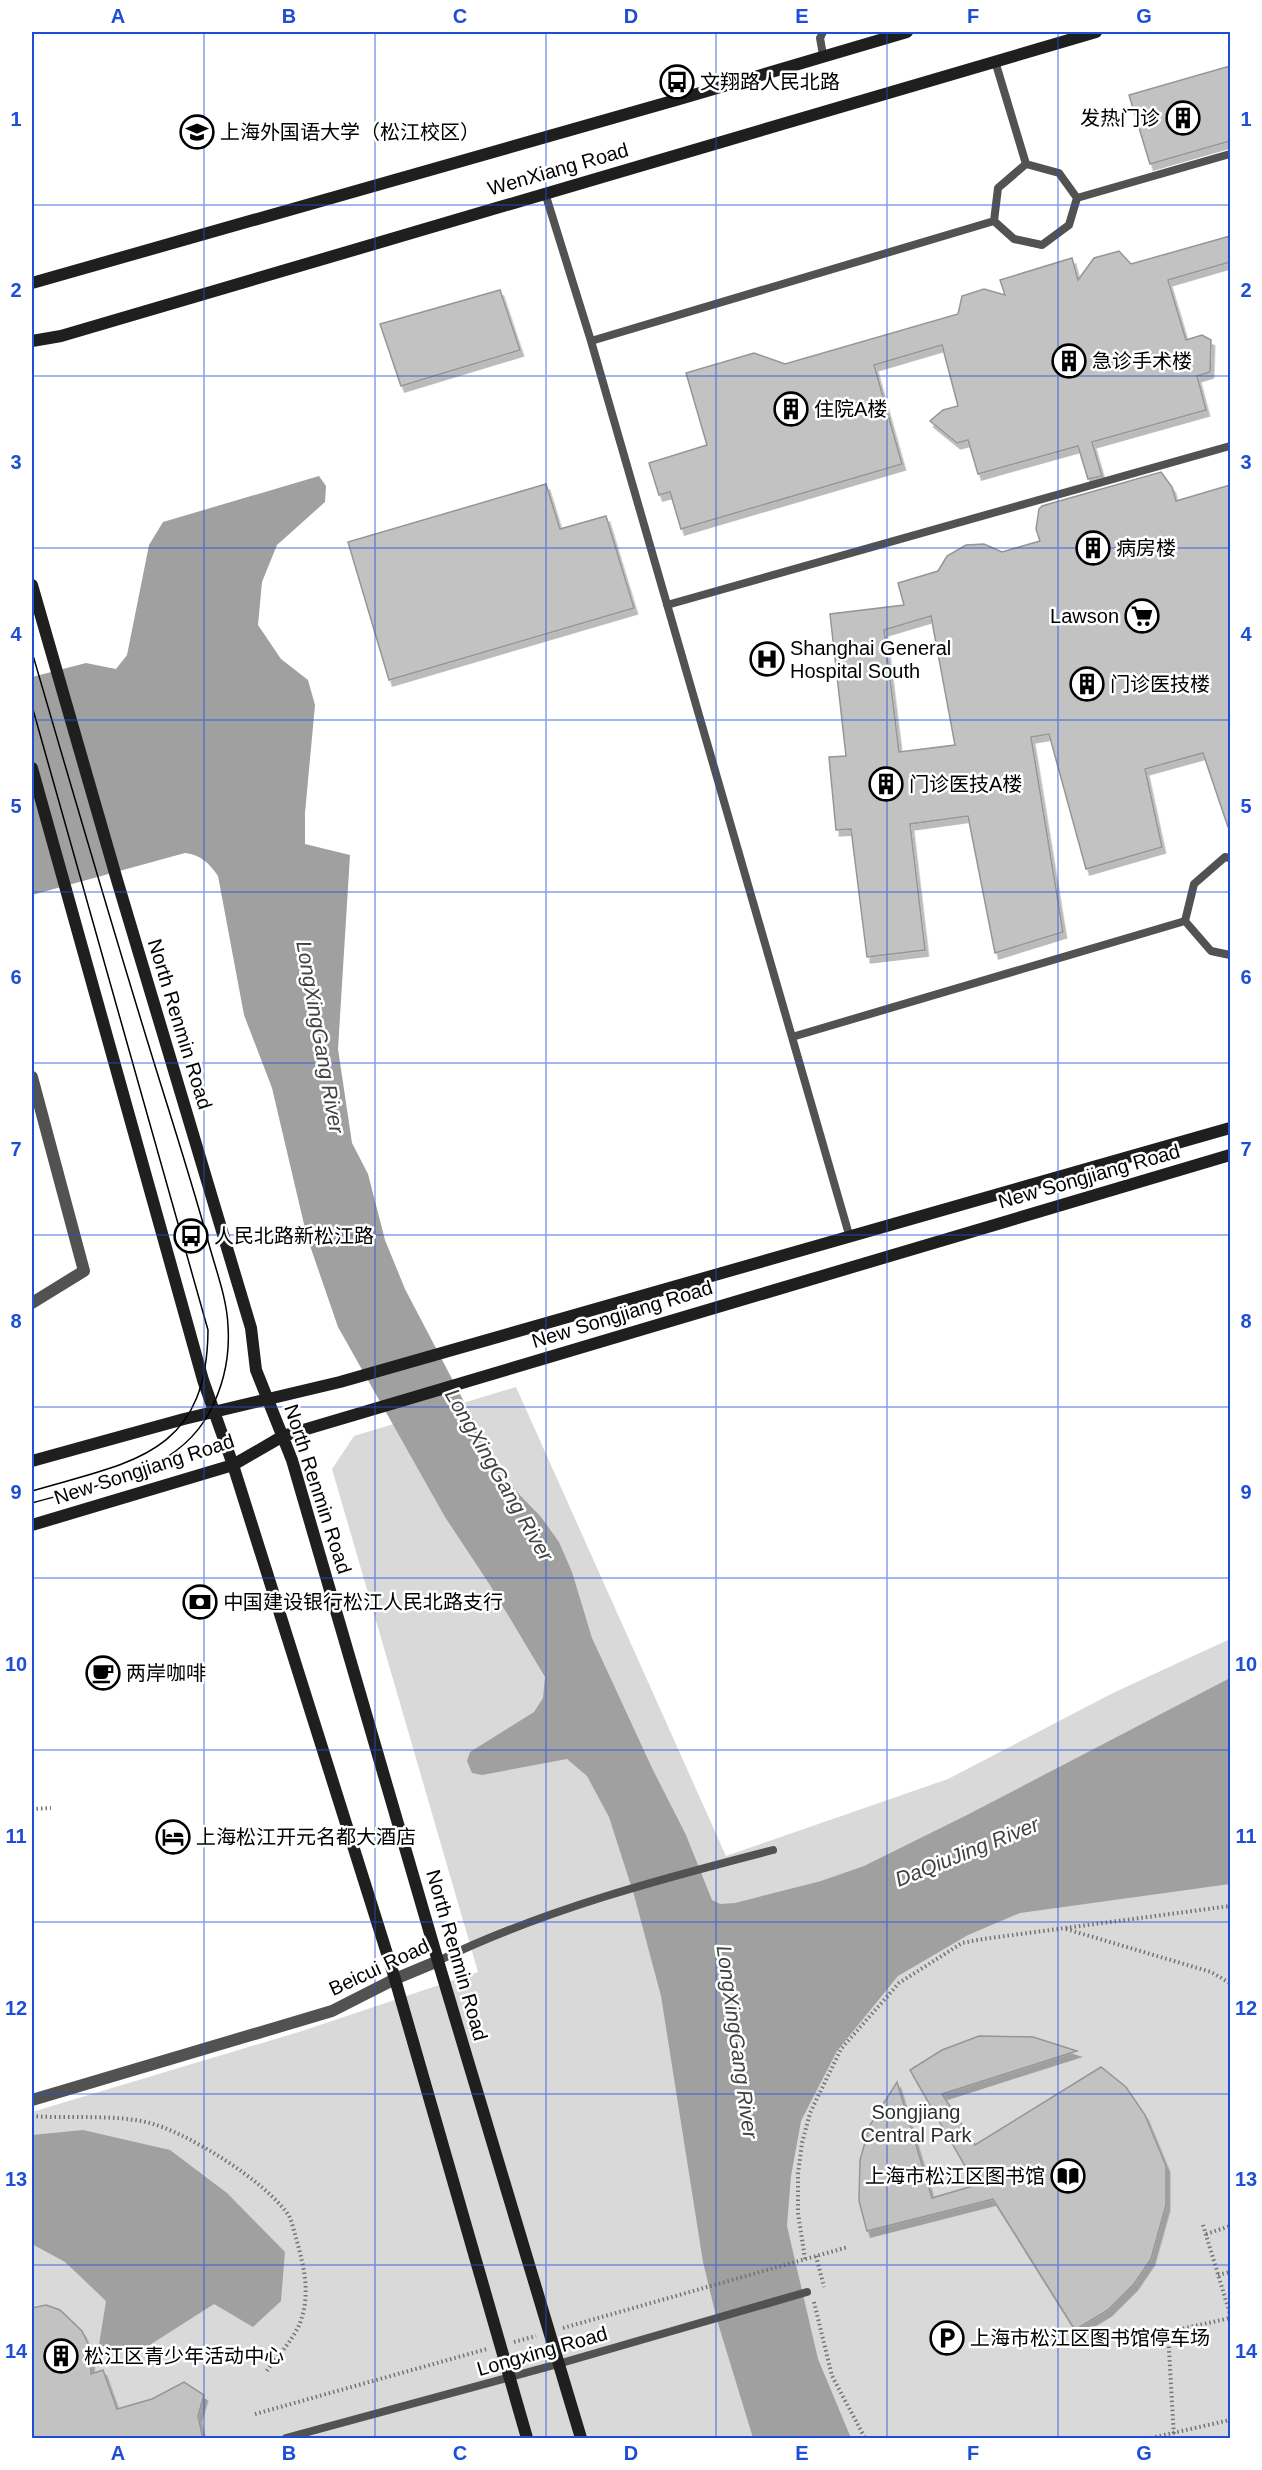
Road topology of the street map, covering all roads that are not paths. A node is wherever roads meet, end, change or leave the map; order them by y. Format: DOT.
graph roads {
  1 [pos="822,32"];
  2 [pos="907,32"];
  3 [pos="1096,32"];
  4 [pos="823,55"];
  5 [pos="995,61"];
  6 [pos="1230,154"];
  7 [pos="1026,164"];
  8 [pos="545,194"];
  9 [pos="1077,198"];
  10 [pos="994,221"];
  11 [pos="32,283"];
  12 [pos="32,341"];
  13 [pos="591,341"];
  14 [pos="1230,446"];
  15 [pos="32,585"];
  16 [pos="667,605"];
  17 [pos="32,768"];
  18 [pos="1230,858"];
  19 [pos="1185,921"];
  20 [pos="1230,955"];
  21 [pos="792,1037"];
  22 [pos="32,1077"];
  23 [pos="1230,1128"];
  24 [pos="1230,1155"];
  25 [pos="850,1238"];
  26 [pos="32,1303"];
  27 [pos="268,1400"];
  28 [pos="214,1412"];
  29 [pos="283,1436"];
  30 [pos="32,1461"];
  31 [pos="233,1466"];
  32 [pos="32,1525"];
  33 [pos="773,1850"];
  34 [pos="438,1961"];
  35 [pos="395,1979"];
  36 [pos="32,2100"];
  37 [pos="807,2292"];
  38 [pos="558,2364"];
  39 [pos="510,2377"];
  40 [pos="286,2439"];
  41 [pos="527,2439"];
  42 [pos="580,2439"];
  1 -- 4 [label="lane"];
  2 -- 4 [label="main road, WenXiang Road"];
  3 -- 5 [label="main road, WenXiang Road"];
  4 -- 11 [label="main road, WenXiang Road"];
  5 -- 7 [label="lane"];
  5 -- 8 [label="main road, WenXiang Road"];
  6 -- 9 [label="lane"];
  7 -- 9 [label="lane"];
  7 -- 10 [label="lane"];
  8 -- 12 [label="main road, WenXiang Road"];
  8 -- 13 [label="lane"];
  9 -- 10 [label="lane"];
  10 -- 13 [label="lane"];
  13 -- 16 [label="lane"];
  14 -- 16 [label="lane"];
  15 -- 27 [label="main road, North Renmin Road"];
  16 -- 21 [label="lane"];
  17 -- 28 [label="main road"];
  18 -- 19 [label="lane"];
  19 -- 20 [label="lane"];
  19 -- 21 [label="lane"];
  21 -- 25 [label="lane"];
  22 -- 26 [label="street"];
  23 -- 25 [label="main road, New Songjiang Road"];
  24 -- 29 [label="main road, New Songjiang Road"];
  25 -- 27 [label="main road, New Songjiang Road"];
  27 -- 28 [label="main road, New Songjiang Road"];
  27 -- 29 [label="main road, North Renmin Road"];
  28 -- 30 [label="main road, New Songjiang Road"];
  28 -- 31 [label="main road"];
  29 -- 31 [label="main road, New Songjiang Road"];
  29 -- 34 [label="main road, North Renmin Road"];
  31 -- 32 [label="main road, New Songjiang Road"];
  31 -- 35 [label="main road"];
  33 -- 34 [label="lane, Beicui Road"];
  34 -- 35 [label="street, Beicui Road"];
  34 -- 38 [label="main road, North Renmin Road"];
  35 -- 36 [label="street, Beicui Road"];
  35 -- 39 [label="main road"];
  37 -- 38 [label="lane, Longxing Road"];
  38 -- 39 [label="lane, Longxing Road"];
  38 -- 42 [label="main road, North Renmin Road"];
  39 -- 40 [label="lane, Longxing Road"];
  39 -- 41 [label="main road"];
}
